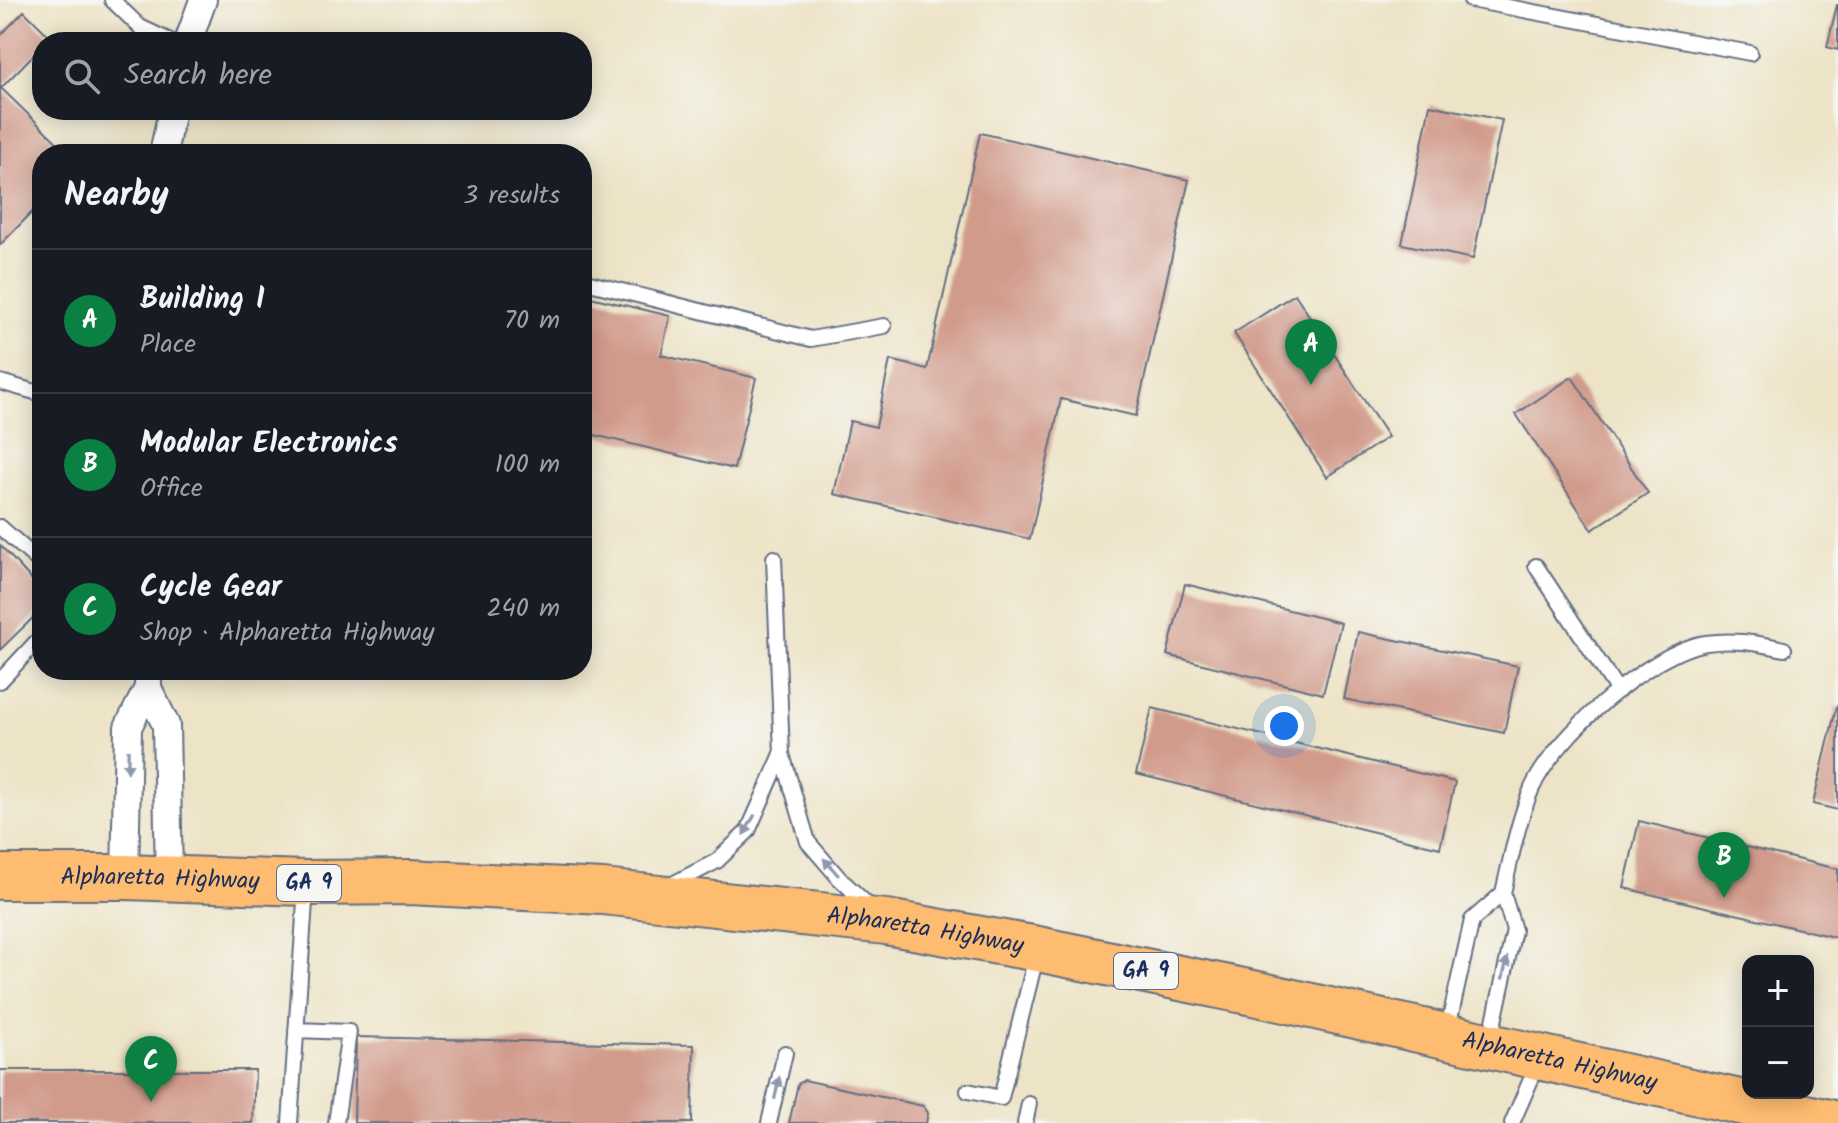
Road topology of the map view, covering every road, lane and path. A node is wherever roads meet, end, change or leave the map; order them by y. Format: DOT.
graph roads {
  1 [pos="112,0"];
  2 [pos="203,0"];
  3 [pos="1471,0"];
  4 [pos="151,32"];
  5 [pos="192,32"];
  6 [pos="1750,53"];
  7 [pos="170,120"];
  8 [pos="165,144"];
  9 [pos="592,284"];
  10 [pos="884,326"];
  11 [pos="0,382"];
  12 [pos="32,391"];
  13 [pos="0,527"];
  14 [pos="32,555"];
  15 [pos="774,558"];
  16 [pos="1536,566"];
  17 [pos="32,647"];
  18 [pos="1784,649"];
  19 [pos="148,680"];
  20 [pos="148,680"];
  21 [pos="0,681"];
  22 [pos="1618,691"];
  23 [pos="782,754"];
  24 [pos="0,877"];
  25 [pos="125,877"];
  26 [pos="169,878"];
  27 [pos="306,883"];
  28 [pos="1503,893"];
  29 [pos="649,896"];
  30 [pos="886,922"];
  31 [pos="1038,949"];
  32 [pos="296,1030"];
  33 [pos="1447,1035"];
  34 [pos="1489,1044"];
  35 [pos="785,1053"];
  36 [pos="1540,1057"];
  37 [pos="968,1091"];
  38 [pos="1029,1104"];
  39 [pos="1786,1118"];
  40 [pos="290,1123"];
  41 [pos="336,1123"];
  42 [pos="769,1123"];
  43 [pos="1025,1123"];
  44 [pos="1512,1123"];
  45 [pos="1833,1123"];
  1 -- 4 [label="lane"];
  2 -- 5 [label="street"];
  3 -- 6 [label="lane"];
  7 -- 8 [label="street"];
  9 -- 10 [label="lane"];
  11 -- 12 [label="lane"];
  13 -- 14 [label="lane"];
  15 -- 23 [label="lane"];
  16 -- 22 [label="lane"];
  17 -- 21 [label="lane"];
  18 -- 22 [label="lane"];
  19 -- 25 [label="street, one-way"];
  20 -- 26 [label="street"];
  22 -- 28 [label="lane"];
  23 -- 29 [label="lane, one-way"];
  30 -- 23 [label="lane, one-way"];
  24 -- 25 [label="highway, Alpharetta Highway / GA 9"];
  25 -- 26 [label="highway, Alpharetta Highway / GA 9"];
  26 -- 27 [label="highway, Alpharetta Highway / GA 9"];
  27 -- 29 [label="highway, Alpharetta Highway / GA 9"];
  27 -- 32 [label="lane"];
  28 -- 33 [label="lane"];
  34 -- 28 [label="lane, one-way"];
  29 -- 30 [label="highway, Alpharetta Highway / GA 9"];
  30 -- 31 [label="highway, Alpharetta Highway / GA 9"];
  31 -- 33 [label="highway, Alpharetta Highway / GA 9"];
  31 -- 37 [label="lane"];
  32 -- 40 [label="lane"];
  32 -- 41 [label="lane"];
  33 -- 34 [label="highway, Alpharetta Highway / GA 9"];
  34 -- 36 [label="highway, Alpharetta Highway / GA 9"];
  42 -- 35 [label="lane, one-way"];
  36 -- 39 [label="highway, Alpharetta Highway / GA 9"];
  36 -- 44 [label="lane"];
  38 -- 43 [label="lane"];
  39 -- 45 [label="highway, Alpharetta Highway / GA 9"];
}
